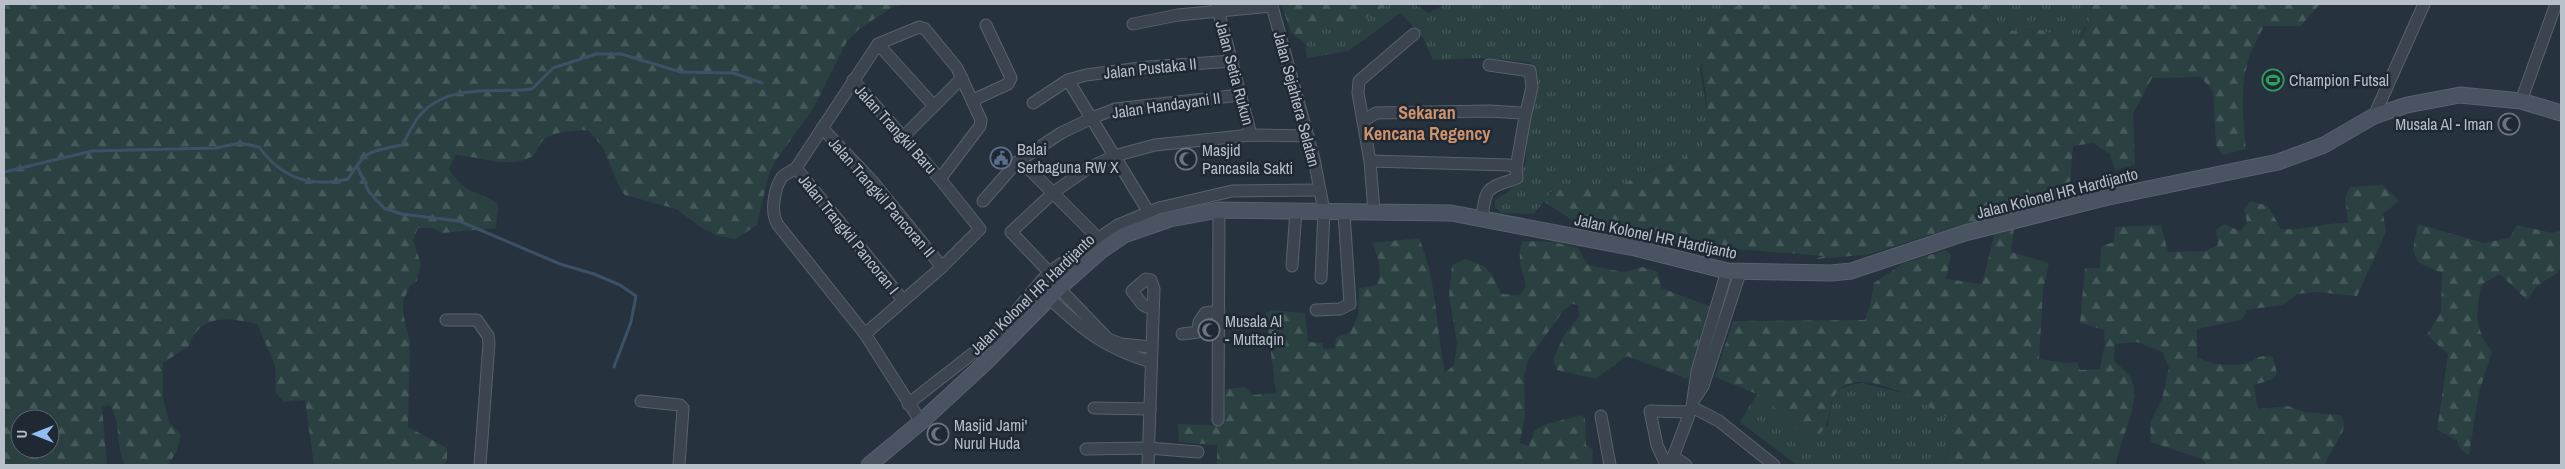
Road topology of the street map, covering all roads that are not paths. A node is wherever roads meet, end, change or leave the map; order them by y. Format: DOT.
graph roads {
  1 [pos="2424,4"];
  2 [pos="2556,4"];
  3 [pos="1218,8"];
  4 [pos="986,24"];
  5 [pos="1133,24"];
  6 [pos="1414,34"];
  7 [pos="878,44"];
  8 [pos="1233,61"];
  9 [pos="1489,65"];
  10 [pos="962,78"];
  11 [pos="852,80"];
  12 [pos="1068,80"];
  13 [pos="1240,95"];
  14 [pos="973,100"];
  15 [pos="2521,101"];
  16 [pos="1033,103"];
  17 [pos="934,106"];
  18 [pos="2561,113"];
  19 [pos="2374,116"];
  20 [pos="1525,117"];
  21 [pos="1092,118"];
  22 [pos="1363,121"];
  23 [pos="822,128"];
  24 [pos="1252,135"];
  25 [pos="904,136"];
  26 [pos="1308,136"];
  27 [pos="1114,156"];
  28 [pos="1020,160"];
  29 [pos="1370,161"];
  30 [pos="796,168"];
  31 [pos="1516,168"];
  32 [pos="940,179"];
  33 [pos="1320,190"];
  34 [pos="1054,192"];
  35 [pos="1232,192"];
  36 [pos="983,201"];
  37 [pos="1226,210"];
  38 [pos="1296,210"];
  39 [pos="1324,210"];
  40 [pos="1148,212"];
  41 [pos="1374,212"];
  42 [pos="1344,213"];
  43 [pos="1482,218"];
  44 [pos="1121,230"];
  45 [pos="1097,237"];
  46 [pos="1292,266"];
  47 [pos="942,267"];
  48 [pos="1049,272"];
  49 [pos="1733,272"];
  50 [pos="1321,278"];
  51 [pos="1054,293"];
  52 [pos="903,300"];
  53 [pos="1152,309"];
  54 [pos="1316,310"];
  55 [pos="1220,312"];
  56 [pos="446,320"];
  57 [pos="865,334"];
  58 [pos="1182,334"];
  59 [pos="1151,347"];
  60 [pos="1122,349"];
  61 [pos="1151,362"];
  62 [pos="641,401"];
  63 [pos="908,404"];
  64 [pos="1692,405"];
  65 [pos="1094,408"];
  66 [pos="1150,409"];
  67 [pos="1601,416"];
  68 [pos="1218,420"];
  69 [pos="921,422"];
  70 [pos="1148,448"];
  71 [pos="1086,449"];
  72 [pos="1198,452"];
  73 [pos="1670,462"];
  74 [pos="480,465"];
  75 [pos="679,465"];
  76 [pos="869,465"];
  77 [pos="1148,465"];
  78 [pos="1610,465"];
  79 [pos="1686,465"];
  80 [pos="1774,465"];
  1 -- 19 [label="street"];
  2 -- 15 [label="street"];
  3 -- 5 [label="street, Jalan Sejahtera Selatan"];
  3 -- 8 [label="street, Jalan Setia Rukun"];
  3 -- 26 [label="street, Jalan Sejahtera Selatan"];
  4 -- 14 [label="street"];
  6 -- 22 [label="street"];
  7 -- 10 [label="street"];
  7 -- 11 [label="street"];
  7 -- 17 [label="street"];
  8 -- 12 [label="street, Jalan Pustaka II"];
  8 -- 13 [label="street, Jalan Setia Rukun"];
  9 -- 20 [label="street"];
  10 -- 14 [label="street"];
  10 -- 17 [label="street"];
  11 -- 23 [label="street, Jalan Trangkil Baru"];
  11 -- 25 [label="street, Jalan Trangkil Baru"];
  12 -- 16 [label="street"];
  12 -- 21 [label="street"];
  13 -- 21 [label="street, Jalan Handayani II"];
  13 -- 24 [label="street, Jalan Setia Rukun"];
  14 -- 32 [label="street"];
  15 -- 18 [label="main road, Jalan Kolonel HR Hardijanto"];
  15 -- 19 [label="main road, Jalan Kolonel HR Hardijanto"];
  17 -- 25 [label="street"];
  19 -- 49 [label="main road, Jalan Kolonel HR Hardijanto"];
  20 -- 22 [label="street"];
  20 -- 31 [label="street"];
  21 -- 27 [label="street"];
  21 -- 28 [label="street, Jalan Handayani II"];
  22 -- 29 [label="street"];
  23 -- 30 [label="street, Jalan Trangkil Baru"];
  23 -- 47 [label="street, Jalan Trangkil Pancoran II"];
  24 -- 26 [label="street"];
  24 -- 27 [label="street"];
  25 -- 32 [label="street, Jalan Trangkil Baru"];
  26 -- 33 [label="street, Jalan Sejahtera Selatan"];
  27 -- 34 [label="street"];
  27 -- 40 [label="street"];
  28 -- 34 [label="street"];
  28 -- 36 [label="street, Jalan Handayani II"];
  29 -- 31 [label="street"];
  29 -- 41 [label="street"];
  30 -- 52 [label="street, Jalan Trangkil Pancoran I"];
  30 -- 57 [label="street, Jalan Trangkil Baru"];
  31 -- 43 [label="street"];
  32 -- 47 [label="street, Jalan Trangkil Baru"];
  33 -- 35 [label="street"];
  33 -- 39 [label="street, Jalan Sejahtera Selatan"];
  34 -- 45 [label="street"];
  34 -- 48 [label="street"];
  35 -- 37 [label="street"];
  35 -- 40 [label="street"];
  37 -- 38 [label="main road, Jalan Kolonel HR Hardijanto"];
  37 -- 44 [label="main road, Jalan Kolonel HR Hardijanto"];
  37 -- 55 [label="street"];
  38 -- 39 [label="main road, Jalan Kolonel HR Hardijanto"];
  38 -- 46 [label="street"];
  39 -- 42 [label="main road, Jalan Kolonel HR Hardijanto"];
  39 -- 50 [label="street, Jalan Sejahtera Selatan"];
  40 -- 44 [label="street"];
  41 -- 42 [label="main road, Jalan Kolonel HR Hardijanto"];
  41 -- 43 [label="main road, Jalan Kolonel HR Hardijanto"];
  42 -- 54 [label="street"];
  43 -- 49 [label="main road, Jalan Kolonel HR Hardijanto"];
  44 -- 45 [label="street"];
  44 -- 51 [label="main road, Jalan Kolonel HR Hardijanto"];
  45 -- 48 [label="street"];
  47 -- 52 [label="street, Jalan Trangkil Baru"];
  48 -- 63 [label="street"];
  49 -- 64 [label="street"];
  51 -- 60 [label="street"];
  51 -- 69 [label="main road, Jalan Kolonel HR Hardijanto"];
  52 -- 57 [label="street, Jalan Trangkil Baru"];
  53 -- 59 [label="street"];
  55 -- 58 [label="street"];
  55 -- 68 [label="street"];
  56 -- 74 [label="street"];
  57 -- 63 [label="street, Jalan Trangkil Baru"];
  59 -- 60 [label="street"];
  59 -- 61 [label="street"];
  60 -- 61 [label="street"];
  61 -- 66 [label="street"];
  62 -- 75 [label="street"];
  63 -- 69 [label="street, Jalan Trangkil Baru"];
  64 -- 73 [label="street"];
  64 -- 73 [label="street"];
  64 -- 80 [label="street"];
  65 -- 66 [label="street"];
  66 -- 70 [label="street"];
  67 -- 78 [label="street"];
  69 -- 76 [label="main road, Jalan Kolonel HR Hardijanto"];
  70 -- 71 [label="street"];
  70 -- 72 [label="street"];
  70 -- 77 [label="street"];
  73 -- 79 [label="street"];
}
